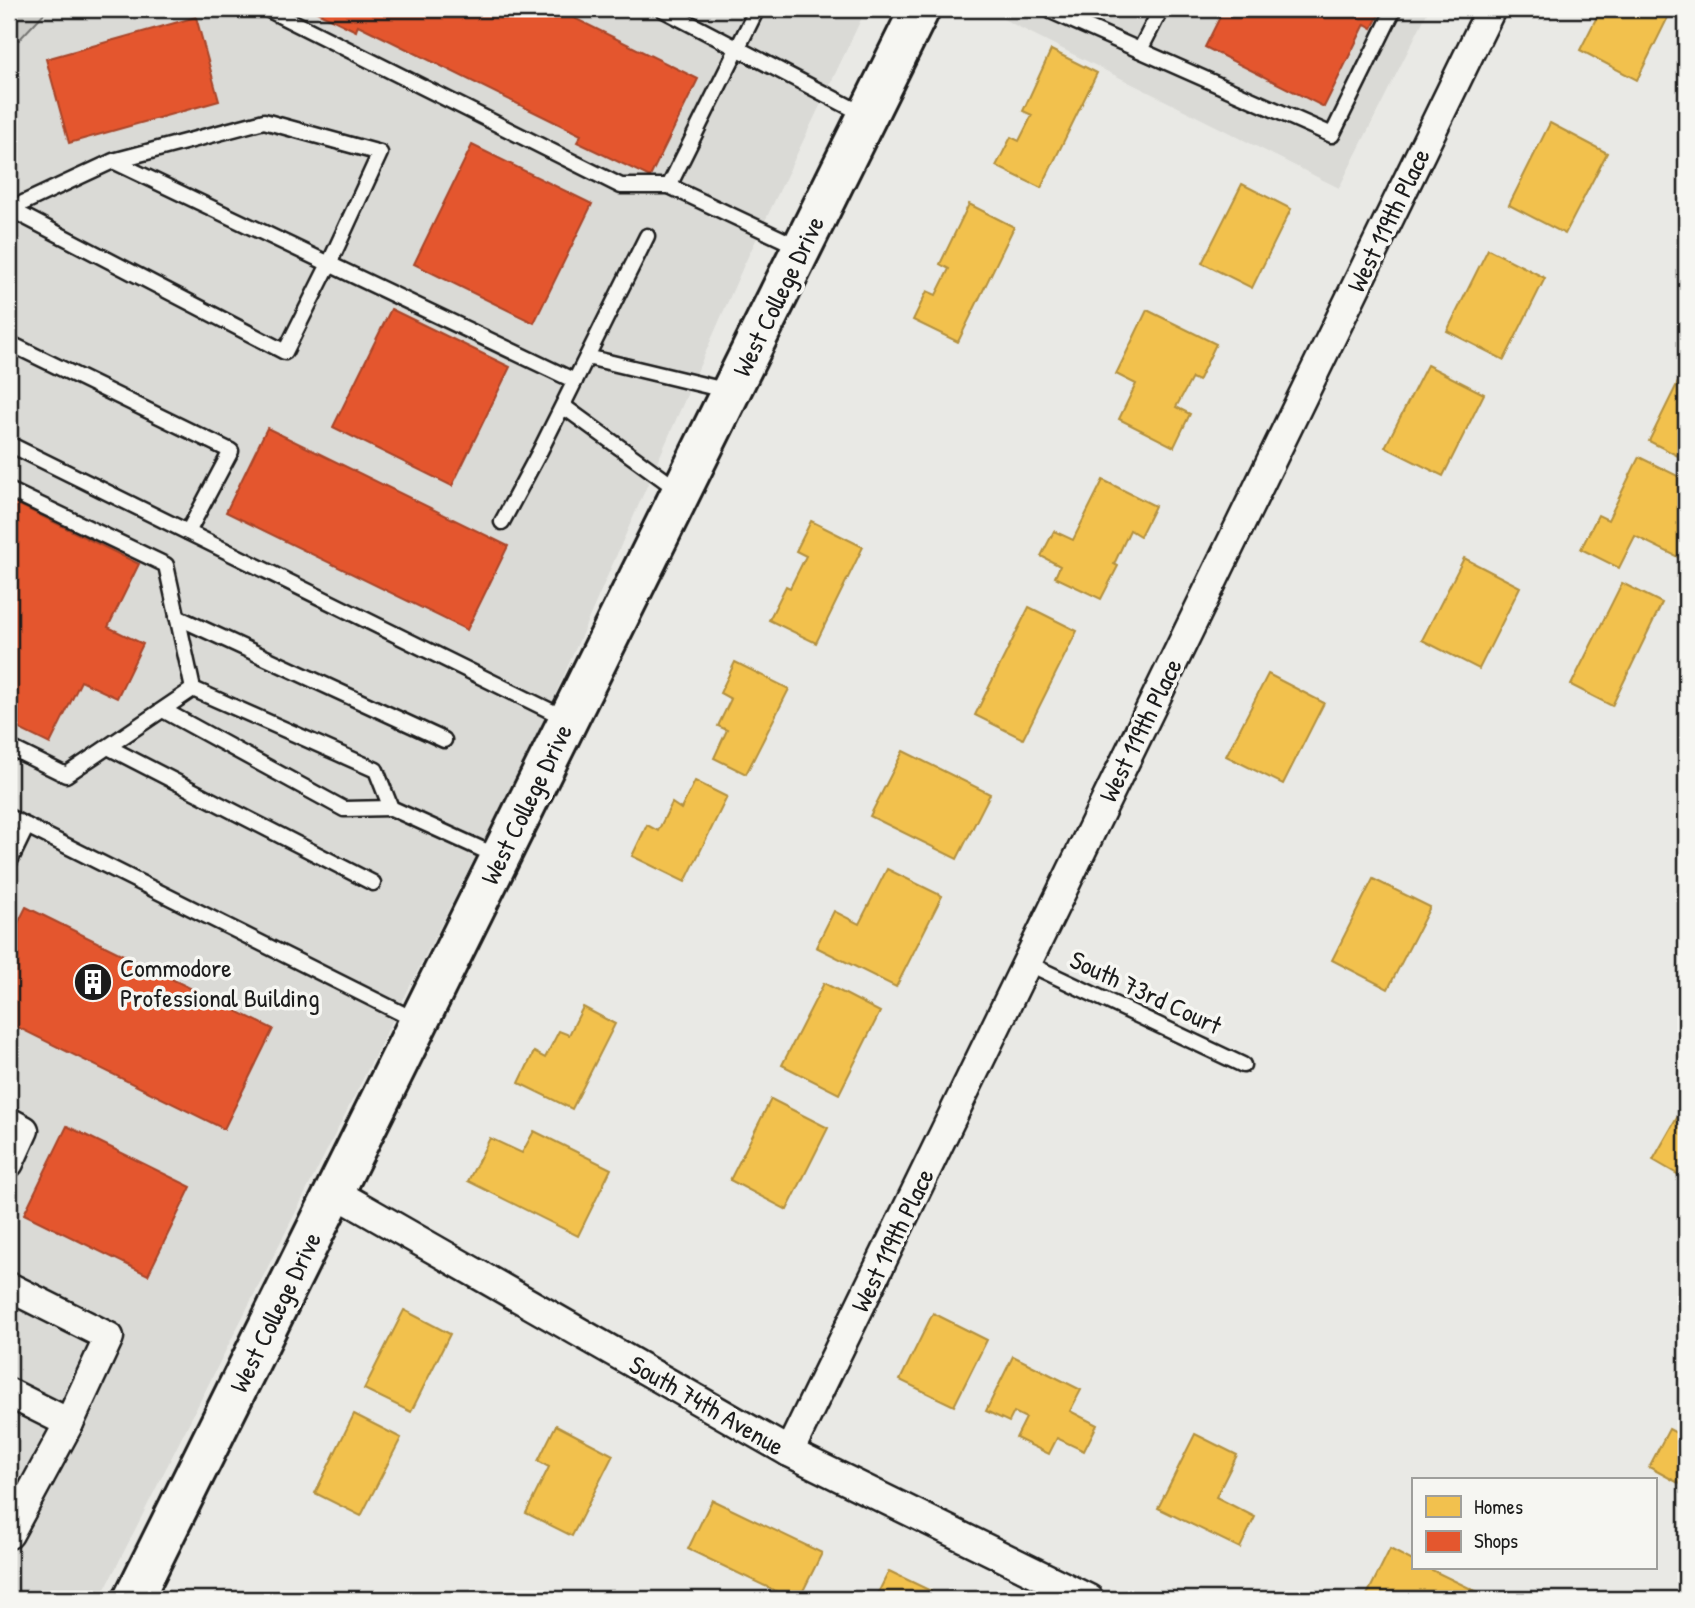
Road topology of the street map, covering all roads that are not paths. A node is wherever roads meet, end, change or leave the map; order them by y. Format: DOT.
graph roads {
  1 [pos="267,9"];
  2 [pos="662,9"];
  3 [pos="757,9"];
  4 [pos="920,9"];
  5 [pos="1052,9"];
  6 [pos="1161,9"];
  7 [pos="1394,9"];
  8 [pos="1491,9"];
  9 [pos="737,48"];
  10 [pos="1140,50"];
  11 [pos="867,116"];
  12 [pos="113,161"];
  13 [pos="669,186"];
  14 [pos="647,236"];
  15 [pos="801,248"];
  16 [pos="329,264"];
  17 [pos="9,344"];
  18 [pos="587,357"];
  19 [pos="575,381"];
  20 [pos="731,391"];
  21 [pos="563,406"];
  22 [pos="9,444"];
  23 [pos="9,490"];
  24 [pos="681,492"];
  25 [pos="502,522"];
  26 [pos="188,532"];
  27 [pos="177,617"];
  28 [pos="193,689"];
  29 [pos="163,710"];
  30 [pos="568,720"];
  31 [pos="444,740"];
  32 [pos="9,747"];
  33 [pos="108,747"];
  34 [pos="391,808"];
  35 [pos="9,817"];
  36 [pos="27,826"];
  37 [pos="500,858"];
  38 [pos="9,863"];
  39 [pos="373,883"];
  40 [pos="1027,963"];
  41 [pos="419,1022"];
  42 [pos="1243,1065"];
  43 [pos="9,1122"];
  44 [pos="9,1163"];
  45 [pos="334,1192"];
  46 [pos="9,1287"];
  47 [pos="9,1393"];
  48 [pos="69,1423"];
  49 [pos="789,1452"];
  50 [pos="9,1534"];
  51 [pos="133,1599"];
  52 [pos="1089,1599"];
  1 -- 13 [label="lane"];
  2 -- 9 [label="lane"];
  3 -- 9 [label="lane"];
  4 -- 11 [label="main road, West College Drive"];
  5 -- 10 [label="lane"];
  6 -- 10 [label="lane"];
  7 -- 10 [label="lane"];
  8 -- 40 [label="street, West 119th Place"];
  9 -- 11 [label="lane"];
  9 -- 13 [label="lane"];
  11 -- 15 [label="main road, West College Drive"];
  12 -- 16 [label="lane"];
  12 -- 16 [label="lane"];
  12 -- 16 [label="lane"];
  13 -- 15 [label="lane"];
  14 -- 18 [label="lane"];
  15 -- 20 [label="main road, West College Drive"];
  16 -- 19 [label="lane"];
  17 -- 26 [label="lane"];
  18 -- 19 [label="lane"];
  18 -- 20 [label="lane"];
  19 -- 21 [label="lane"];
  20 -- 24 [label="main road, West College Drive"];
  21 -- 24 [label="lane"];
  21 -- 25 [label="lane"];
  22 -- 26 [label="lane"];
  23 -- 27 [label="lane"];
  24 -- 30 [label="main road, West College Drive"];
  26 -- 30 [label="lane"];
  27 -- 28 [label="lane"];
  27 -- 31 [label="lane"];
  28 -- 29 [label="lane"];
  28 -- 34 [label="lane"];
  29 -- 33 [label="lane"];
  29 -- 34 [label="lane"];
  30 -- 37 [label="main road, West College Drive"];
  32 -- 33 [label="lane"];
  33 -- 39 [label="lane"];
  34 -- 37 [label="lane"];
  35 -- 36 [label="lane"];
  36 -- 38 [label="lane"];
  36 -- 41 [label="lane"];
  37 -- 41 [label="main road, West College Drive"];
  40 -- 42 [label="lane, South 73rd Court"];
  40 -- 49 [label="street, West 119th Place"];
  41 -- 45 [label="main road, West College Drive"];
  43 -- 44 [label="street"];
  45 -- 49 [label="street, South 74th Avenue"];
  45 -- 51 [label="main road, West College Drive"];
  46 -- 48 [label="street"];
  47 -- 48 [label="street"];
  48 -- 50 [label="street"];
  49 -- 52 [label="street, South 74th Avenue"];
}
